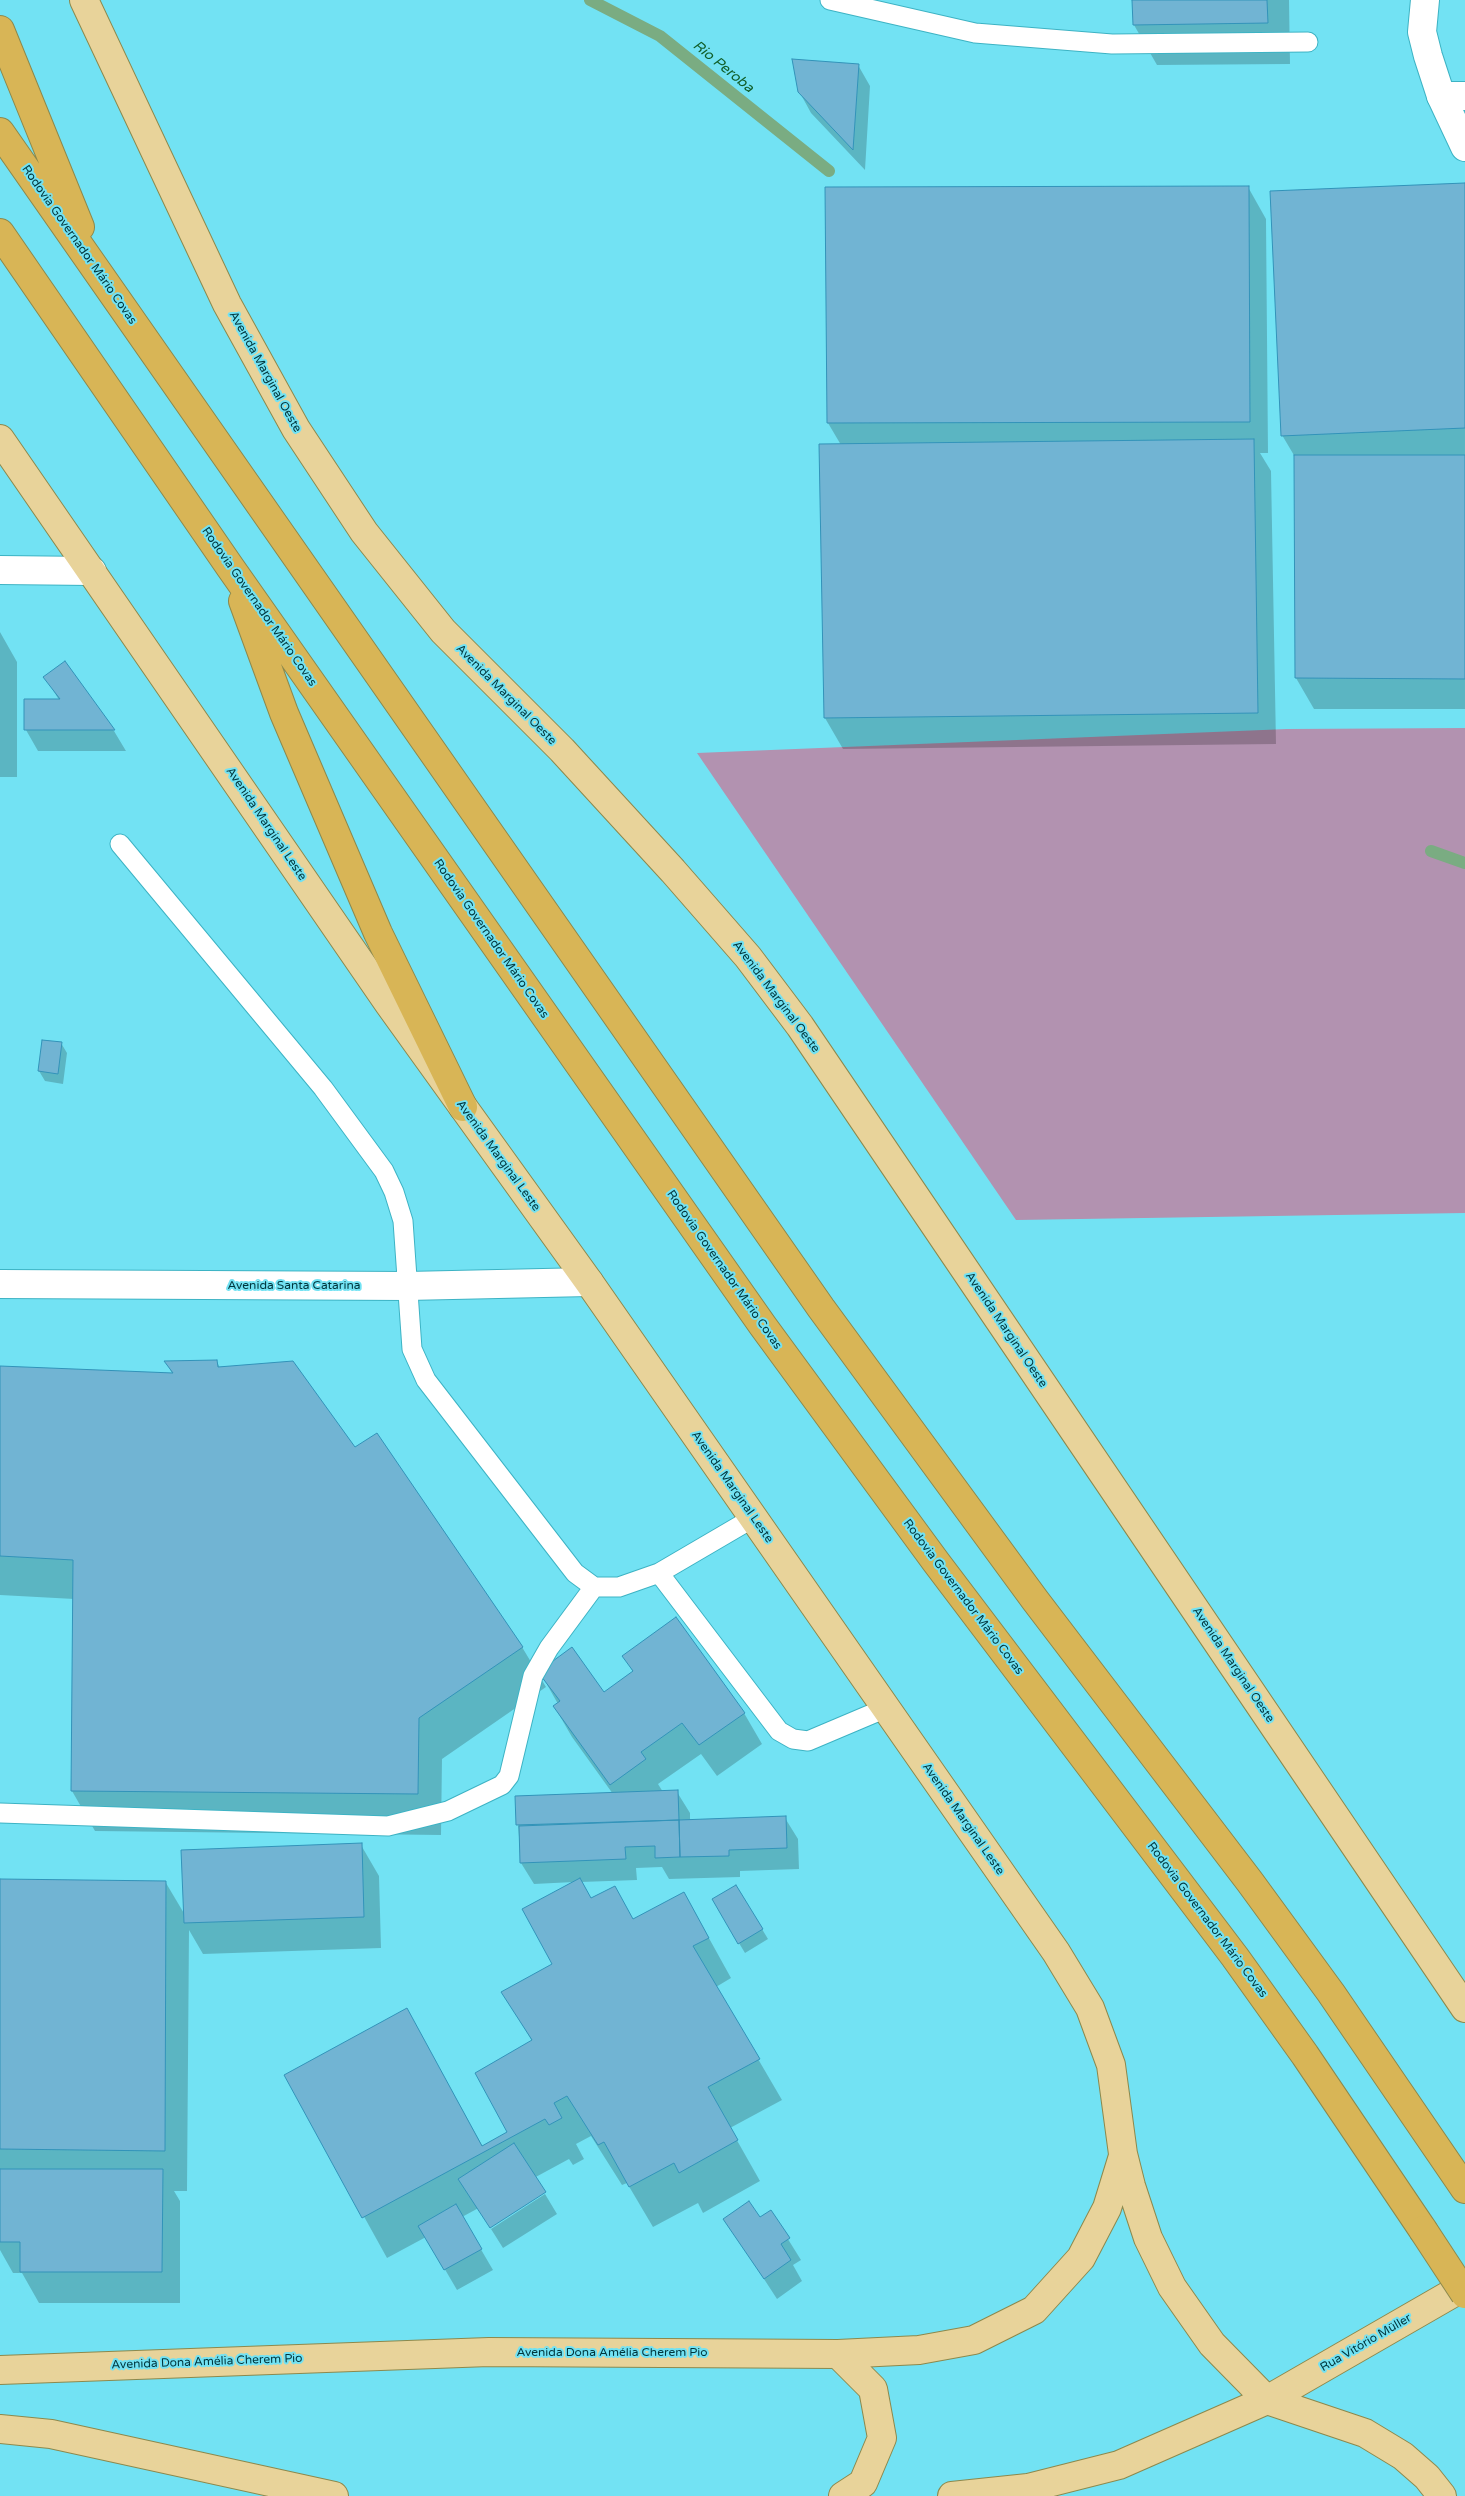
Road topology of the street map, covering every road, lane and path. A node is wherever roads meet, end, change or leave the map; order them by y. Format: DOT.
graph roads {
  1 [pos="84,0"];
  2 [pos="830,0"];
  3 [pos="1425,0"];
  4 [pos="0,30"];
  5 [pos="1308,42"];
  6 [pos="1453,96"];
  7 [pos="0,132"];
  8 [pos="1465,147"];
  9 [pos="0,234"];
  10 [pos="100,275"];
  11 [pos="0,439"];
  12 [pos="230,567"];
  13 [pos="0,570"];
  14 [pos="92,571"];
  15 [pos="120,844"];
  16 [pos="464,1107"];
  17 [pos="588,1282"];
  18 [pos="0,1284"];
  19 [pos="408,1286"];
  20 [pos="753,1518"];
  21 [pos="659,1573"];
  22 [pos="594,1587"];
  23 [pos="886,1708"];
  24 [pos="0,1813"];
  25 [pos="1464,2005"];
  26 [pos="1123,2154"];
  27 [pos="1465,2189"];
  28 [pos="1465,2286"];
  29 [pos="1465,2294"];
  30 [pos="838,2354"];
  31 [pos="0,2370"];
  32 [pos="1267,2400"];
  33 [pos="0,2429"];
  34 [pos="334,2496"];
  35 [pos="843,2496"];
  36 [pos="952,2496"];
  37 [pos="1442,2496"];
  1 -- 25 [label="main road, Avenida Marginal Oeste"];
  2 -- 5 [label="lane"];
  3 -- 6 [label="street"];
  4 -- 10 [label="highway"];
  6 -- 8 [label="street"];
  7 -- 10 [label="highway, Rodovia Governador Mário Covas"];
  9 -- 12 [label="highway, Rodovia Governador Mário Covas"];
  10 -- 27 [label="highway, Rodovia Governador Mário Covas"];
  11 -- 14 [label="main road, Avenida Marginal Leste"];
  12 -- 16 [label="highway"];
  12 -- 29 [label="highway, Rodovia Governador Mário Covas, bridge"];
  13 -- 14 [label="street"];
  14 -- 16 [label="main road, Avenida Marginal Leste"];
  15 -- 19 [label="lane"];
  16 -- 17 [label="main road, Avenida Marginal Leste"];
  17 -- 19 [label="street, Avenida Santa Catarina"];
  17 -- 20 [label="main road, Avenida Marginal Leste"];
  18 -- 19 [label="street, Avenida Santa Catarina"];
  19 -- 22 [label="lane"];
  20 -- 21 [label="lane"];
  20 -- 23 [label="main road, Avenida Marginal Leste"];
  21 -- 22 [label="lane"];
  21 -- 23 [label="lane"];
  22 -- 24 [label="lane"];
  23 -- 26 [label="main road, Avenida Marginal Leste"];
  26 -- 30 [label="main road, Avenida Dona Amélia Cherem Pio"];
  26 -- 32 [label="main road, Avenida Marginal Leste"];
  28 -- 32 [label="main road, Rua Vitório Müller"];
  30 -- 31 [label="main road, Avenida Dona Amélia Cherem Pio"];
  30 -- 35 [label="main road"];
  32 -- 36 [label="main road"];
  32 -- 37 [label="main road, Avenida Marginal Leste"];
  33 -- 34 [label="main road"];
}
